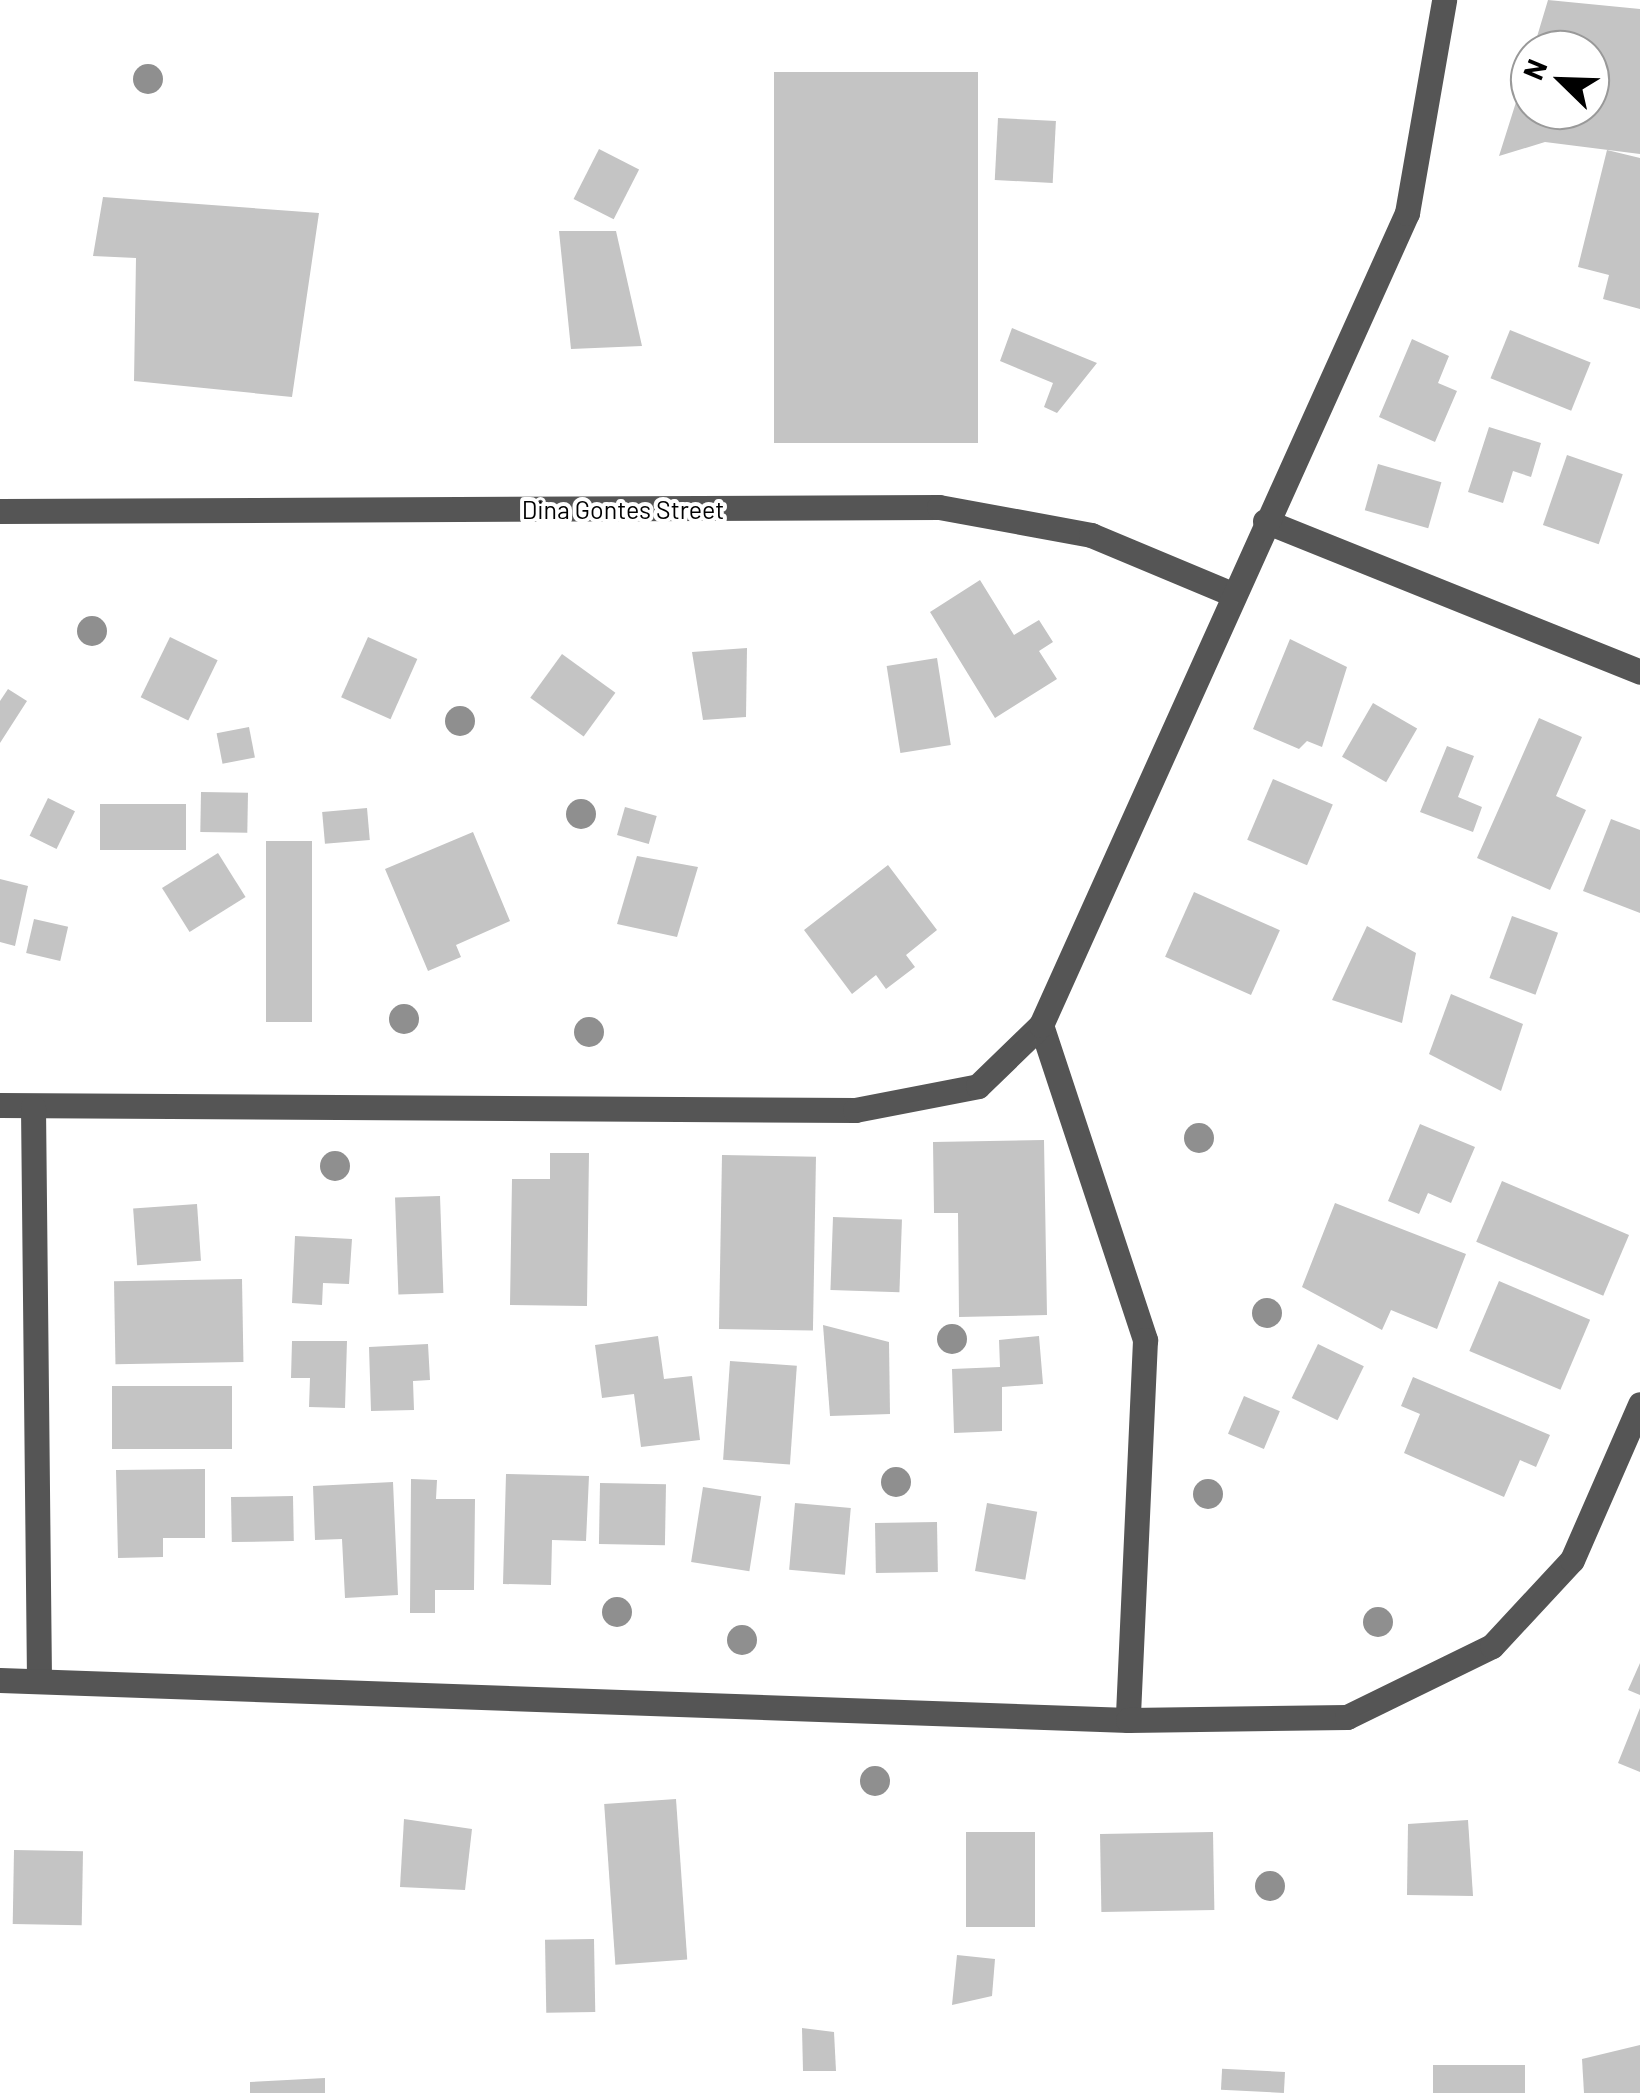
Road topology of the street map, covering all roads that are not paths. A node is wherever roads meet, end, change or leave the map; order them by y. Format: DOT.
graph roads {
  1 [pos="1444,0"];
  2 [pos="0,511"];
  3 [pos="1265,521"];
  4 [pos="1232,594"];
  5 [pos="1640,672"];
  6 [pos="1041,1025"];
  7 [pos="0,1105"];
  8 [pos="33,1106"];
  9 [pos="1640,1404"];
  10 [pos="39,1679"];
  11 [pos="0,1680"];
  12 [pos="1128,1720"];
  1 -- 3 [label="street"];
  2 -- 4 [label="street, Dina Gontes Street"];
  3 -- 4 [label="street"];
  3 -- 5 [label="street"];
  4 -- 6 [label="street"];
  6 -- 8 [label="street"];
  6 -- 12 [label="street"];
  7 -- 8 [label="street"];
  8 -- 10 [label="street"];
  9 -- 12 [label="street"];
  10 -- 11 [label="street"];
  10 -- 12 [label="street"];
}
